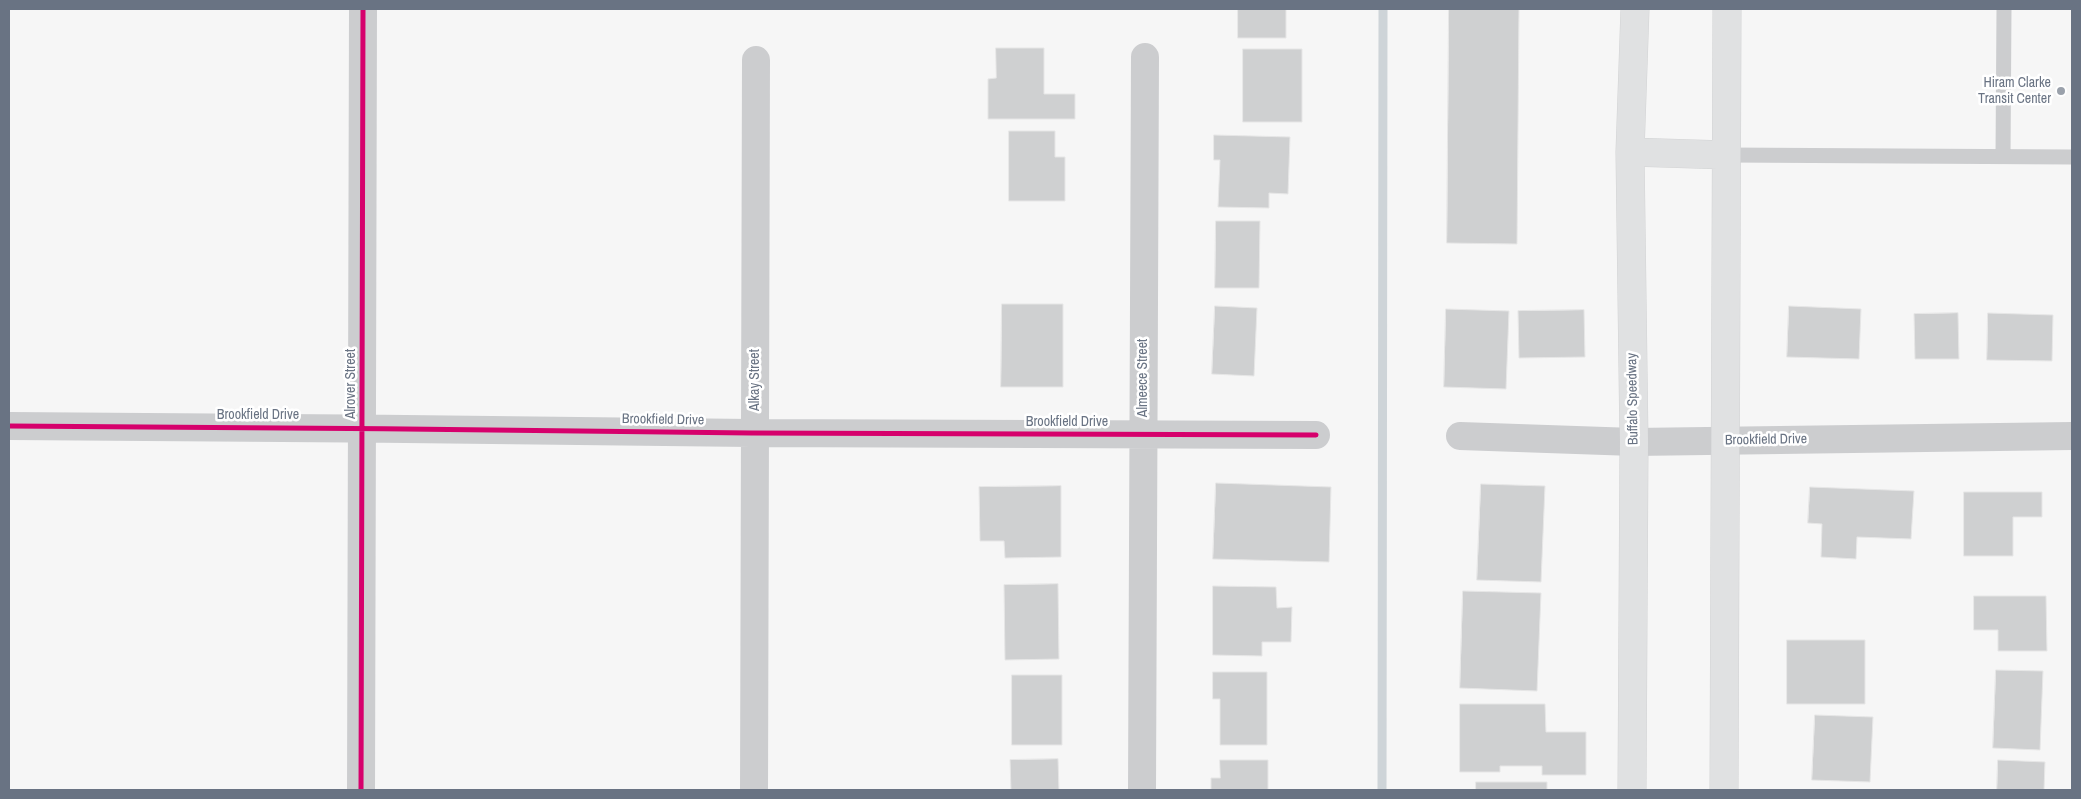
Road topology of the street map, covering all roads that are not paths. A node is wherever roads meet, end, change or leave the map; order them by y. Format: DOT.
graph roads {
  1 [pos="363,9"];
  2 [pos="1635,9"];
  3 [pos="1728,9"];
  4 [pos="2004,9"];
  5 [pos="1145,56"];
  6 [pos="756,60"];
  7 [pos="1630,152"];
  8 [pos="1726,155"];
  9 [pos="2003,156"];
  10 [pos="2072,157"];
  11 [pos="9,426"];
  12 [pos="362,427"];
  13 [pos="754,433"];
  14 [pos="1142,433"];
  15 [pos="1316,435"];
  16 [pos="1460,436"];
  17 [pos="2072,436"];
  18 [pos="1727,440"];
  19 [pos="1634,442"];
  20 [pos="361,790"];
  21 [pos="754,790"];
  22 [pos="1142,790"];
  23 [pos="1632,790"];
  24 [pos="1724,790"];
  1 -- 12 [label="street, Alrover Street"];
  2 -- 7 [label="main road, Buffalo Speedway"];
  3 -- 8 [label="main road"];
  4 -- 9 [label="lane"];
  5 -- 14 [label="street, Almeece Street"];
  6 -- 13 [label="street, Alkay Street"];
  7 -- 8 [label="main road"];
  7 -- 19 [label="main road, Buffalo Speedway"];
  8 -- 9 [label="lane"];
  8 -- 18 [label="main road"];
  9 -- 10 [label="lane"];
  11 -- 12 [label="street, Brookfield Drive"];
  12 -- 13 [label="street, Brookfield Drive"];
  12 -- 20 [label="street, Alrover Street"];
  13 -- 14 [label="street, Brookfield Drive"];
  13 -- 21 [label="street, Alkay Street"];
  14 -- 15 [label="street, Brookfield Drive"];
  14 -- 22 [label="street, Almeece Street"];
  16 -- 19 [label="street, Brookfield Drive"];
  17 -- 18 [label="street, Brookfield Drive"];
  18 -- 19 [label="street, Brookfield Drive"];
  18 -- 24 [label="main road"];
  19 -- 23 [label="main road, Buffalo Speedway"];
}
